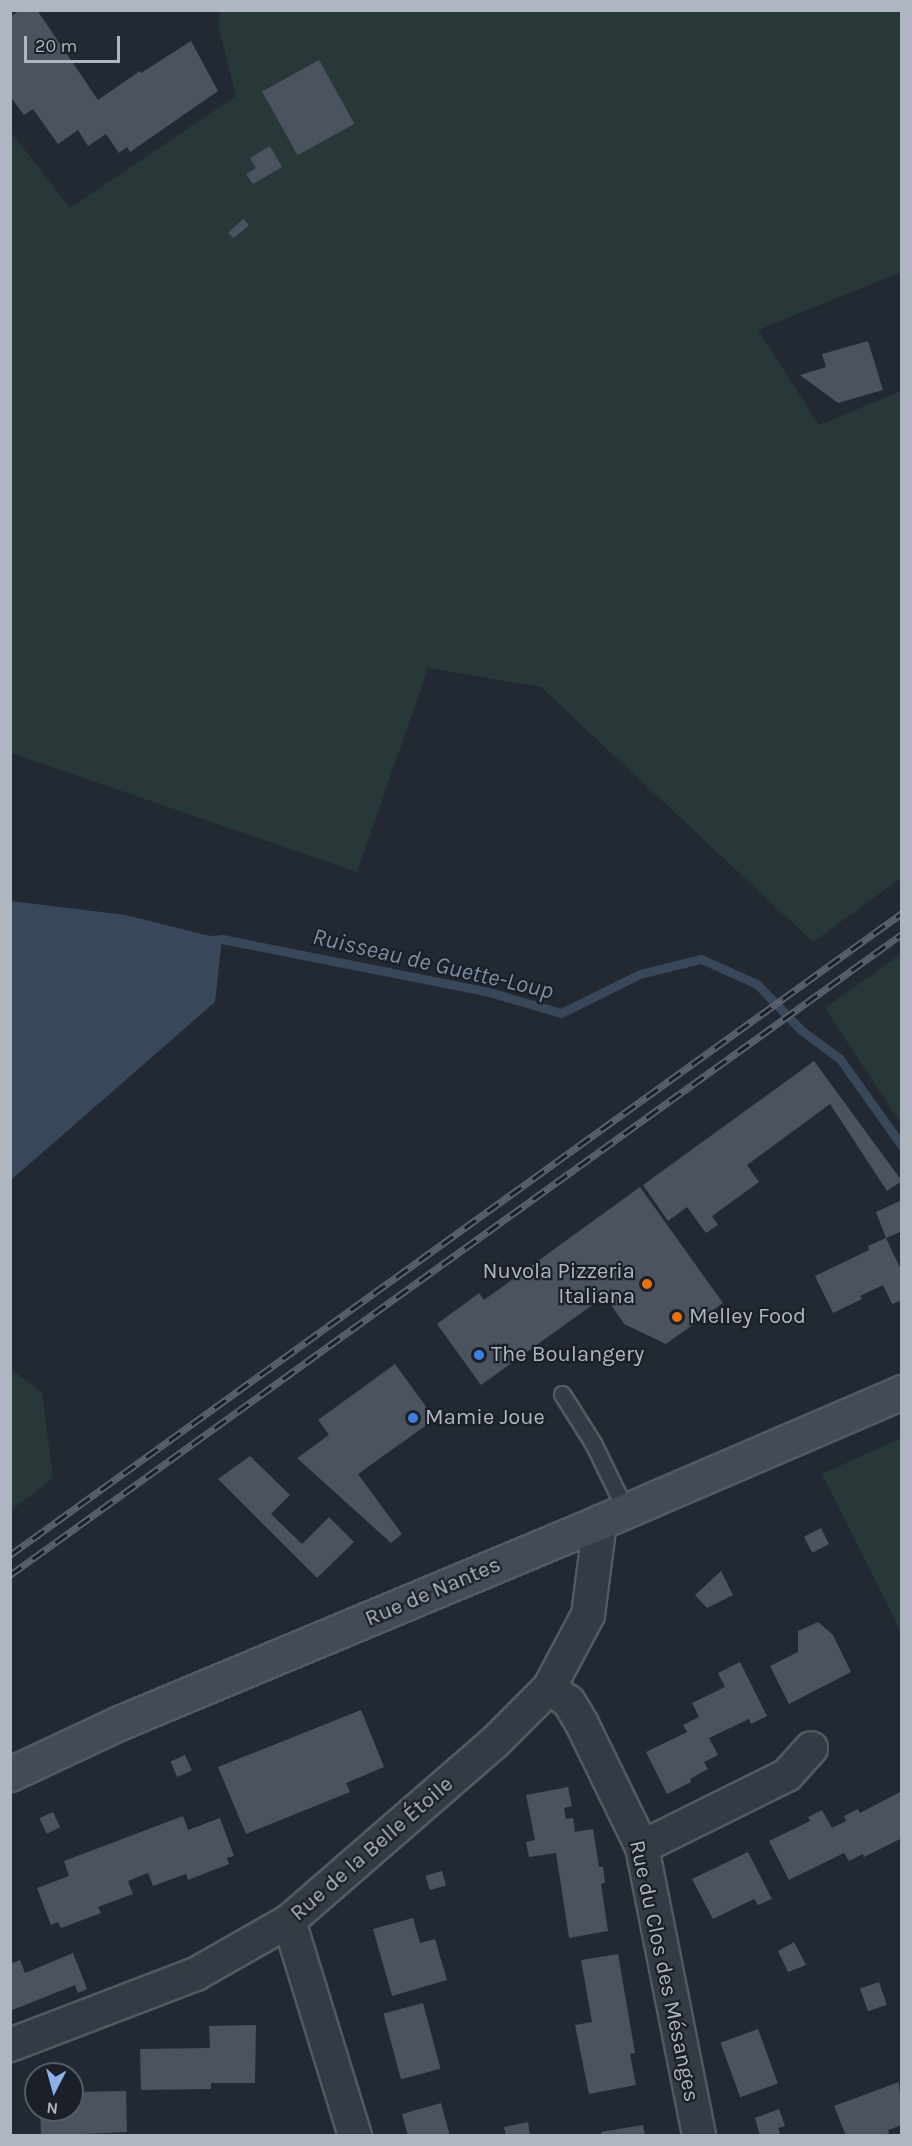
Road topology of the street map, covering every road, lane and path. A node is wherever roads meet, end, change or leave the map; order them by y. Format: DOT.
graph roads {
  1 [pos="902,1392"];
  2 [pos="562,1394"];
  3 [pos="613,1517"];
  4 [pos="549,1688"];
  5 [pos="811,1748"];
  6 [pos="10,1774"];
  7 [pos="642,1847"];
  8 [pos="290,1921"];
  9 [pos="10,2045"];
  10 [pos="355,2136"];
  11 [pos="699,2136"];
  1 -- 3 [label="street, Rue de Nantes"];
  2 -- 3 [label="lane"];
  3 -- 4 [label="street, Rue de la Belle Étoile"];
  3 -- 6 [label="street, Rue de Nantes"];
  4 -- 7 [label="street, Rue du Clos des Mésanges"];
  4 -- 8 [label="street, Rue de la Belle Étoile"];
  5 -- 7 [label="street"];
  7 -- 11 [label="street, Rue du Clos des Mésanges"];
  8 -- 9 [label="street, Rue de la Belle Étoile"];
  8 -- 10 [label="street"];
}
